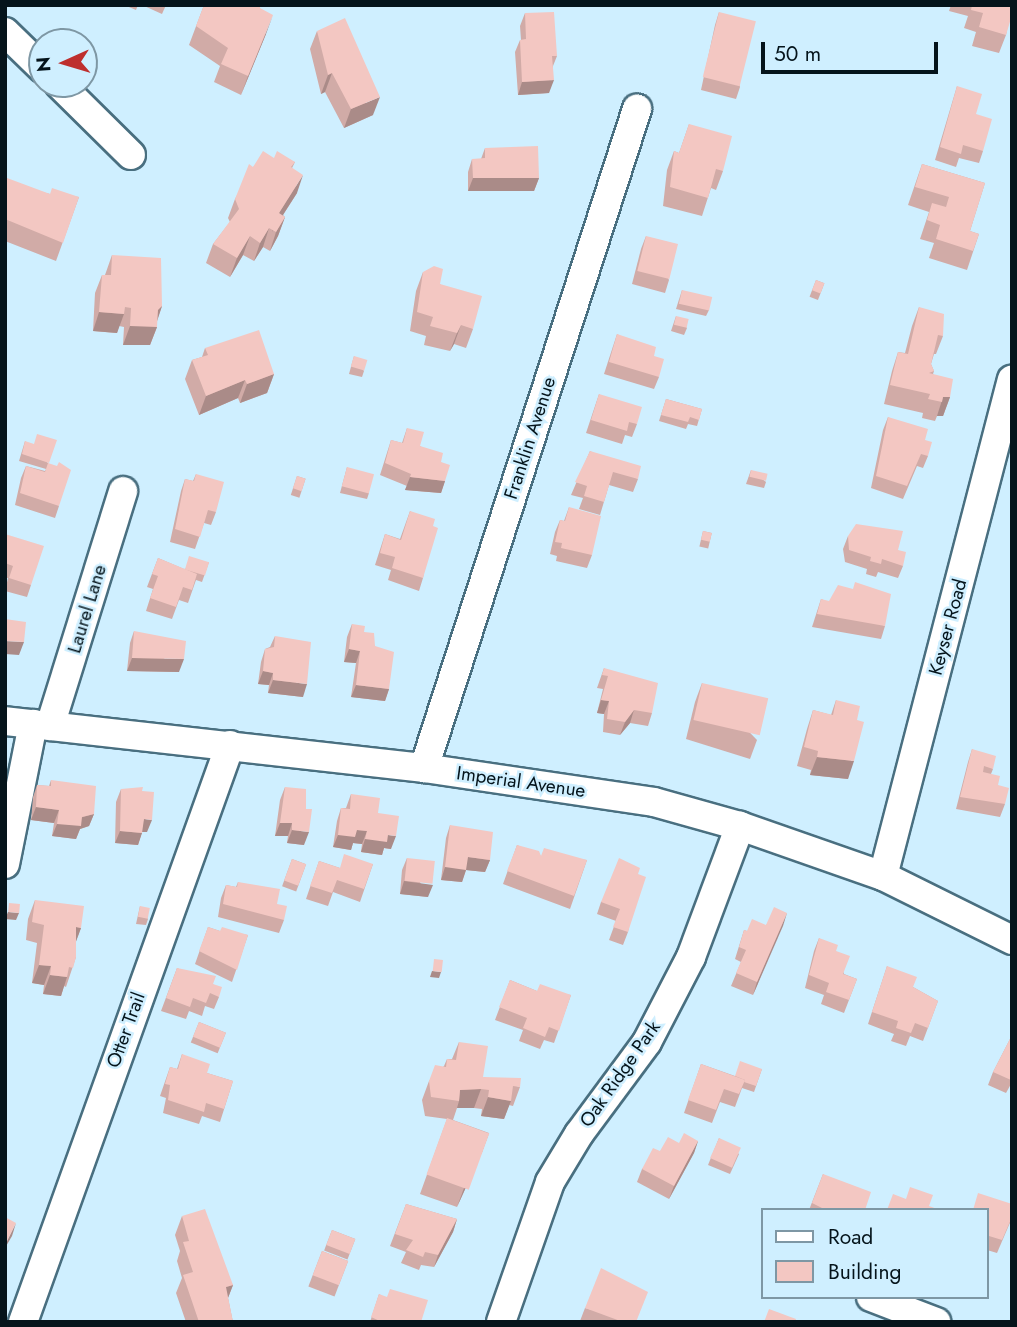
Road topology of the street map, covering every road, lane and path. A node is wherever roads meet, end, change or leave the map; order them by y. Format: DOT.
graph roads {
  1 [pos="5,32"];
  2 [pos="28,54"];
  3 [pos="73,98"];
  4 [pos="637,109"];
  5 [pos="131,155"];
  6 [pos="1010,397"];
  7 [pos="124,491"];
  8 [pos="5,720"];
  9 [pos="41,725"];
  10 [pos="230,745"];
  11 [pos="424,768"];
  12 [pos="740,826"];
  13 [pos="5,864"];
  14 [pos="883,876"];
  15 [pos="1012,940"];
  16 [pos="876,1299"];
  17 [pos="17,1316"];
  18 [pos="501,1322"];
  19 [pos="936,1322"];
  1 -- 2 [label="street"];
  3 -- 5 [label="street"];
  4 -- 11 [label="street, Franklin Avenue"];
  6 -- 14 [label="street, Keyser Road"];
  7 -- 9 [label="street, Laurel Lane"];
  8 -- 9 [label="street, Imperial Avenue"];
  9 -- 10 [label="street, Imperial Avenue"];
  9 -- 13 [label="street, Laurel Lane"];
  10 -- 11 [label="street, Imperial Avenue"];
  10 -- 17 [label="street, Otter Trail"];
  11 -- 12 [label="street, Imperial Avenue"];
  12 -- 14 [label="street, Imperial Avenue"];
  12 -- 18 [label="street, Oak Ridge Park"];
  14 -- 15 [label="street, Imperial Avenue"];
  16 -- 19 [label="street"];
}
